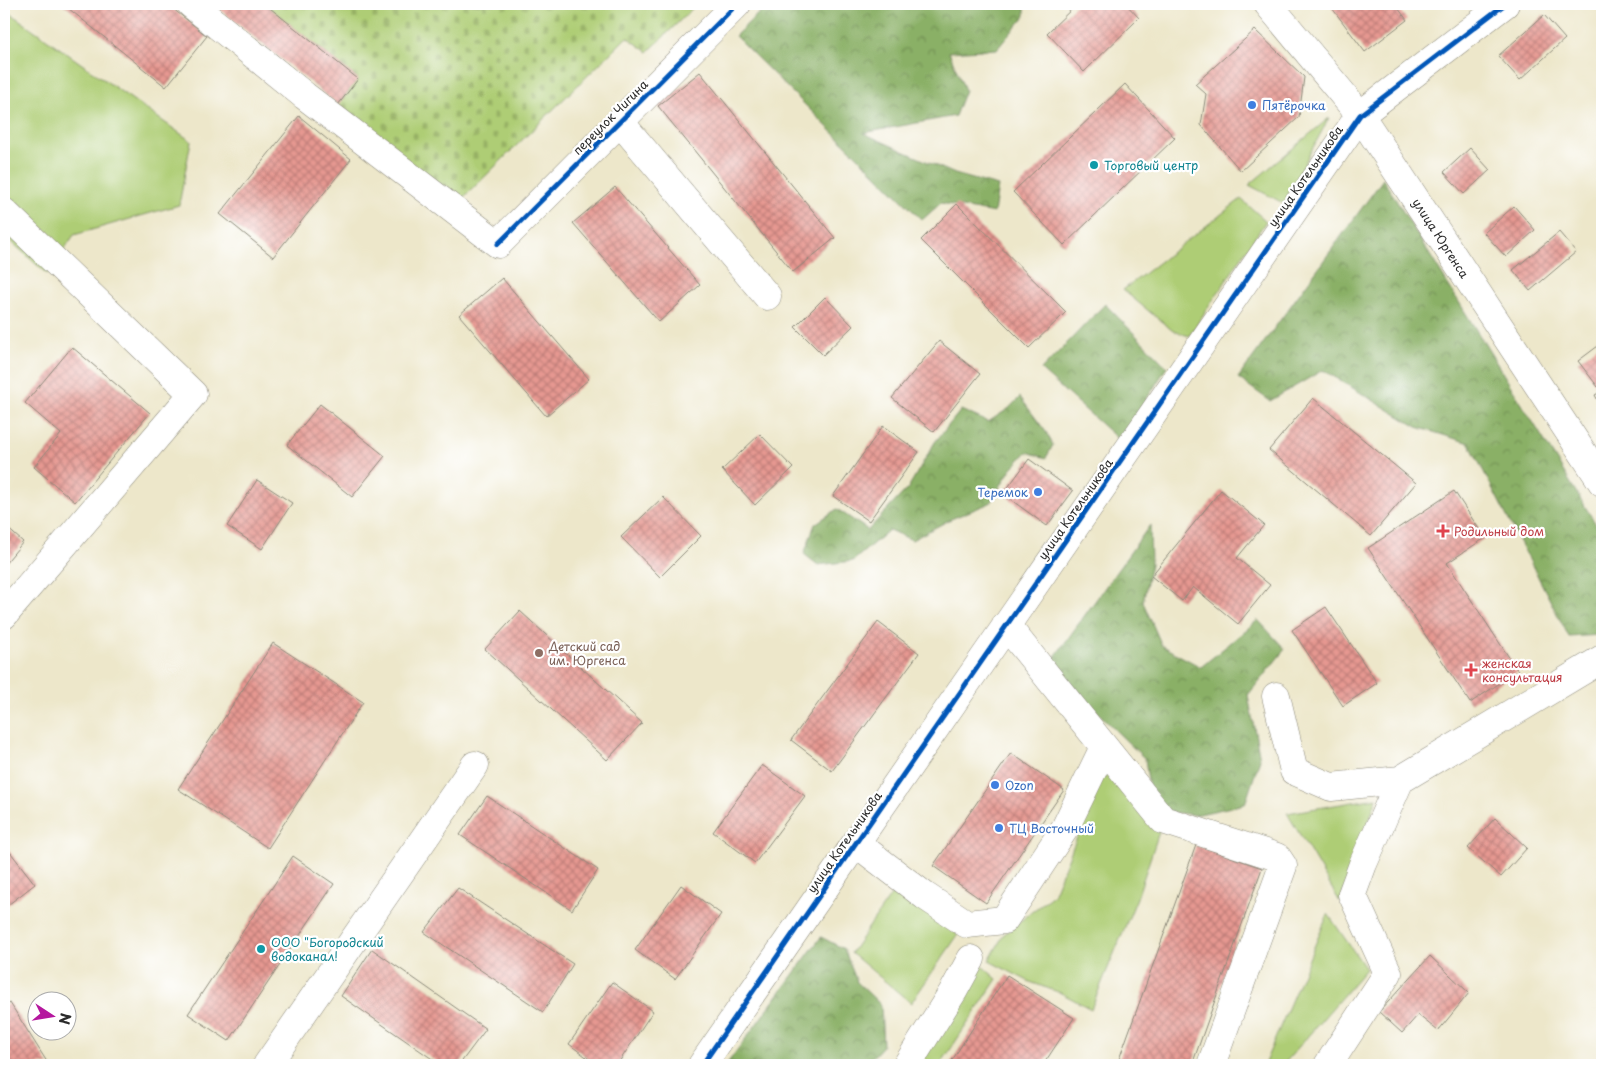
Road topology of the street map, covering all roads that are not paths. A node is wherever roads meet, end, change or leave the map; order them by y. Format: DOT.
graph roads {
  1 [pos="191,4"];
  2 [pos="737,4"];
  3 [pos="1268,4"];
  4 [pos="1505,4"];
  5 [pos="1360,115"];
  6 [pos="620,122"];
  7 [pos="4,212"];
  8 [pos="767,296"];
  9 [pos="1602,482"];
  10 [pos="4,615"];
  11 [pos="1006,625"];
  12 [pos="1602,659"];
  13 [pos="1276,696"];
  14 [pos="1104,747"];
  15 [pos="475,765"];
  16 [pos="1400,780"];
  17 [pos="856,843"];
  18 [pos="971,959"];
  19 [pos="267,1065"];
  20 [pos="702,1065"];
  21 [pos="907,1065"];
  22 [pos="1212,1065"];
  23 [pos="1328,1065"];
  1 -- 6 [label="street, переулок Чигина"];
  2 -- 6 [label="street, переулок Чигина"];
  3 -- 5 [label="street, улица Юргенса"];
  4 -- 5 [label="street, улица Котельникова"];
  5 -- 9 [label="street, улица Юргенса"];
  5 -- 11 [label="street, улица Котельникова"];
  6 -- 8 [label="street"];
  7 -- 10 [label="street"];
  11 -- 14 [label="street"];
  11 -- 17 [label="street, улица Котельникова"];
  12 -- 16 [label="street"];
  13 -- 16 [label="street"];
  14 -- 17 [label="street"];
  14 -- 22 [label="street"];
  15 -- 19 [label="street"];
  16 -- 23 [label="street"];
  17 -- 20 [label="street, улица Котельникова"];
  18 -- 21 [label="street"];
}
